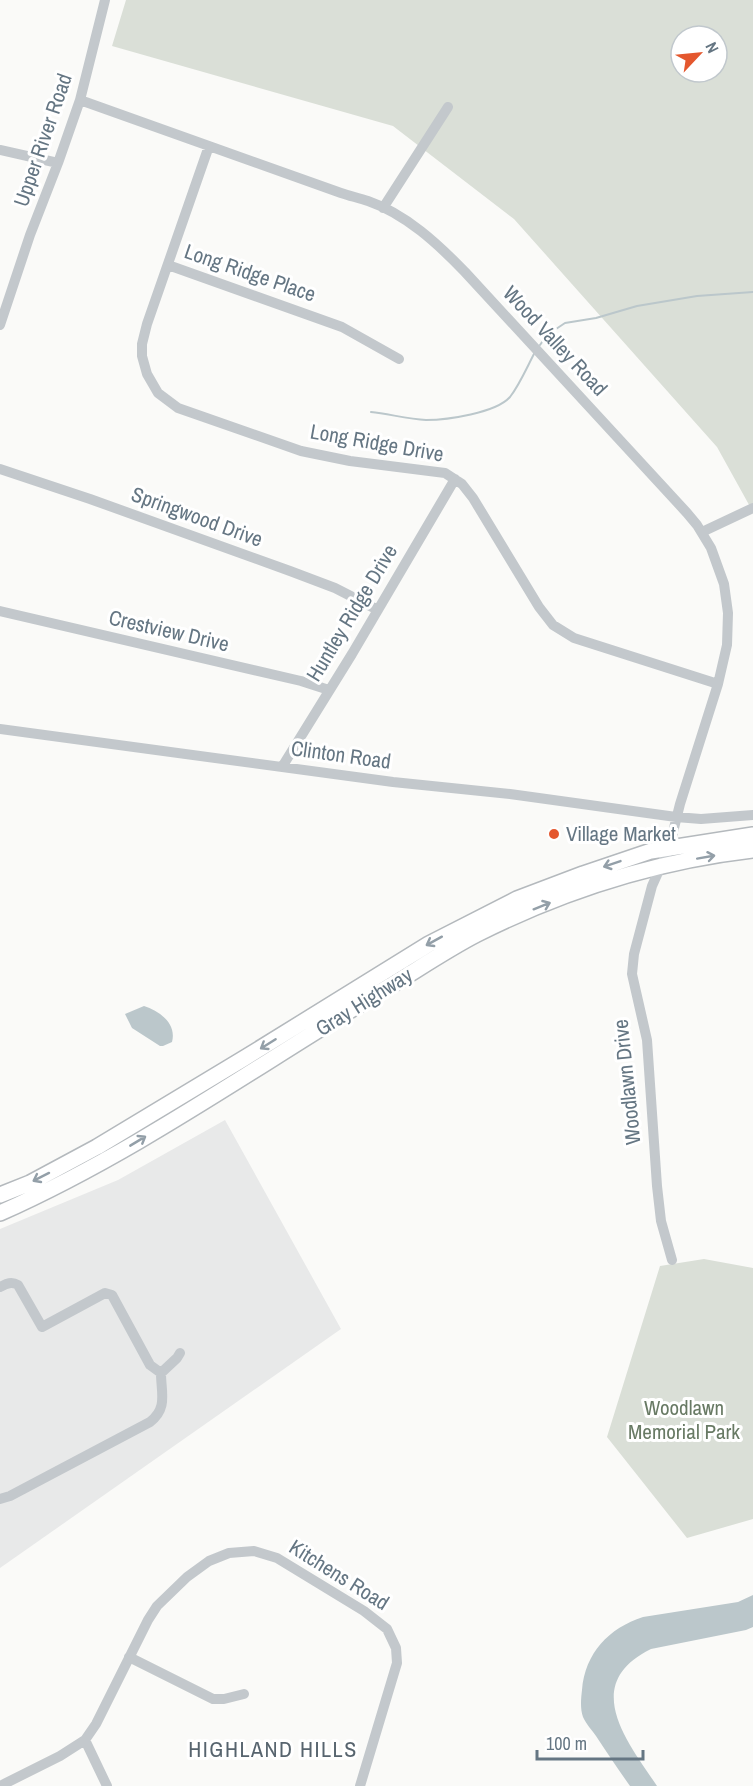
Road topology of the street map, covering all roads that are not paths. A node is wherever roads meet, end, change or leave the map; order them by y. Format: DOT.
graph roads {
  1 [pos="105,0"];
  2 [pos="80,100"];
  3 [pos="448,107"];
  4 [pos="209,146"];
  5 [pos="0,150"];
  6 [pos="58,163"];
  7 [pos="382,208"];
  8 [pos="168,265"];
  9 [pos="0,325"];
  10 [pos="399,359"];
  11 [pos="0,469"];
  12 [pos="455,479"];
  13 [pos="753,508"];
  14 [pos="702,532"];
  15 [pos="378,610"];
  16 [pos="0,611"];
  17 [pos="718,684"];
  18 [pos="329,690"];
  19 [pos="0,729"];
  20 [pos="282,766"];
  21 [pos="753,815"];
  22 [pos="676,817"];
  23 [pos="753,836"];
  24 [pos="669,848"];
  25 [pos="753,850"];
  26 [pos="659,866"];
  27 [pos="0,1195"];
  28 [pos="0,1213"];
  29 [pos="672,1260"];
  30 [pos="0,1287"];
  31 [pos="180,1353"];
  32 [pos="161,1373"];
  33 [pos="0,1498"];
  34 [pos="129,1657"];
  35 [pos="244,1694"];
  36 [pos="85,1740"];
  37 [pos="0,1786"];
  38 [pos="107,1786"];
  39 [pos="360,1786"];
  1 -- 2 [label="street, Upper River Road"];
  2 -- 4 [label="street, Wood Valley Road"];
  2 -- 6 [label="street, Upper River Road"];
  3 -- 7 [label="street"];
  4 -- 7 [label="street, Wood Valley Road"];
  4 -- 8 [label="street, Long Ridge Place"];
  5 -- 6 [label="street"];
  6 -- 9 [label="street, Upper River Road"];
  7 -- 14 [label="street, Wood Valley Road"];
  8 -- 10 [label="street, Long Ridge Place"];
  8 -- 12 [label="street, Long Ridge Drive"];
  11 -- 15 [label="street, Springwood Drive"];
  12 -- 15 [label="street, Huntley Ridge Drive"];
  12 -- 17 [label="street, Long Ridge Drive"];
  13 -- 14 [label="street"];
  14 -- 17 [label="street, Wood Valley Road"];
  15 -- 18 [label="street, Huntley Ridge Drive"];
  16 -- 18 [label="street, Crestview Drive"];
  17 -- 22 [label="street, Wood Valley Road"];
  18 -- 20 [label="street, Huntley Ridge Drive"];
  19 -- 20 [label="street, Clinton Road"];
  20 -- 22 [label="street, Clinton Road"];
  21 -- 22 [label="street, Clinton Road"];
  22 -- 24 [label="street, Wood Valley Road"];
  23 -- 24 [label="highway, Gray Highway"];
  24 -- 26 [label="street, Woodlawn Drive"];
  24 -- 27 [label="highway, Gray Highway, one-way"];
  26 -- 25 [label="highway, Gray Highway, one-way"];
  28 -- 26 [label="highway, Gray Highway, one-way"];
  26 -- 29 [label="street, Woodlawn Drive"];
  30 -- 32 [label="street"];
  31 -- 32 [label="street"];
  32 -- 33 [label="street"];
  34 -- 35 [label="street"];
  34 -- 36 [label="street, Kitchens Road"];
  34 -- 39 [label="street, Kitchens Road"];
  36 -- 37 [label="street, Kitchens Road"];
  36 -- 38 [label="street"];
}
